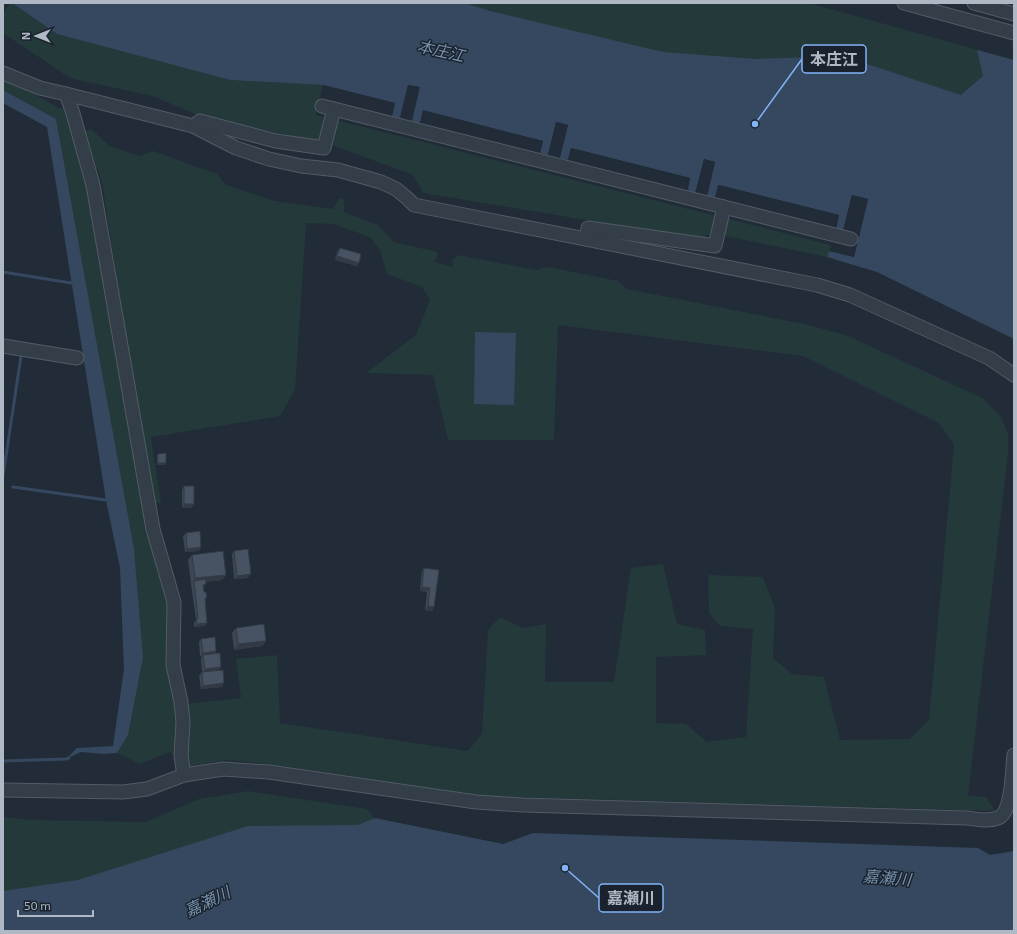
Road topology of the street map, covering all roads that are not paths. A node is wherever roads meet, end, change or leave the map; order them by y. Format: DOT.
graph roads {
  1 [pos="904,3"];
  2 [pos="974,3"];
  3 [pos="1014,14"];
  4 [pos="1014,33"];
  5 [pos="3,73"];
  6 [pos="66,94"];
  7 [pos="194,126"];
  8 [pos="724,207"];
  9 [pos="587,235"];
  10 [pos="851,239"];
  11 [pos="3,346"];
  12 [pos="77,358"];
  13 [pos="1014,375"];
  14 [pos="1014,755"];
  15 [pos="184,775"];
  16 [pos="3,790"];
  1 -- 4 [label="street"];
  2 -- 3 [label="street"];
  5 -- 6 [label="street"];
  6 -- 7 [label="street"];
  6 -- 15 [label="street"];
  7 -- 8 [label="street"];
  7 -- 13 [label="street"];
  8 -- 9 [label="street"];
  8 -- 10 [label="street"];
  11 -- 12 [label="street"];
  14 -- 15 [label="street"];
  15 -- 16 [label="street"];
}
